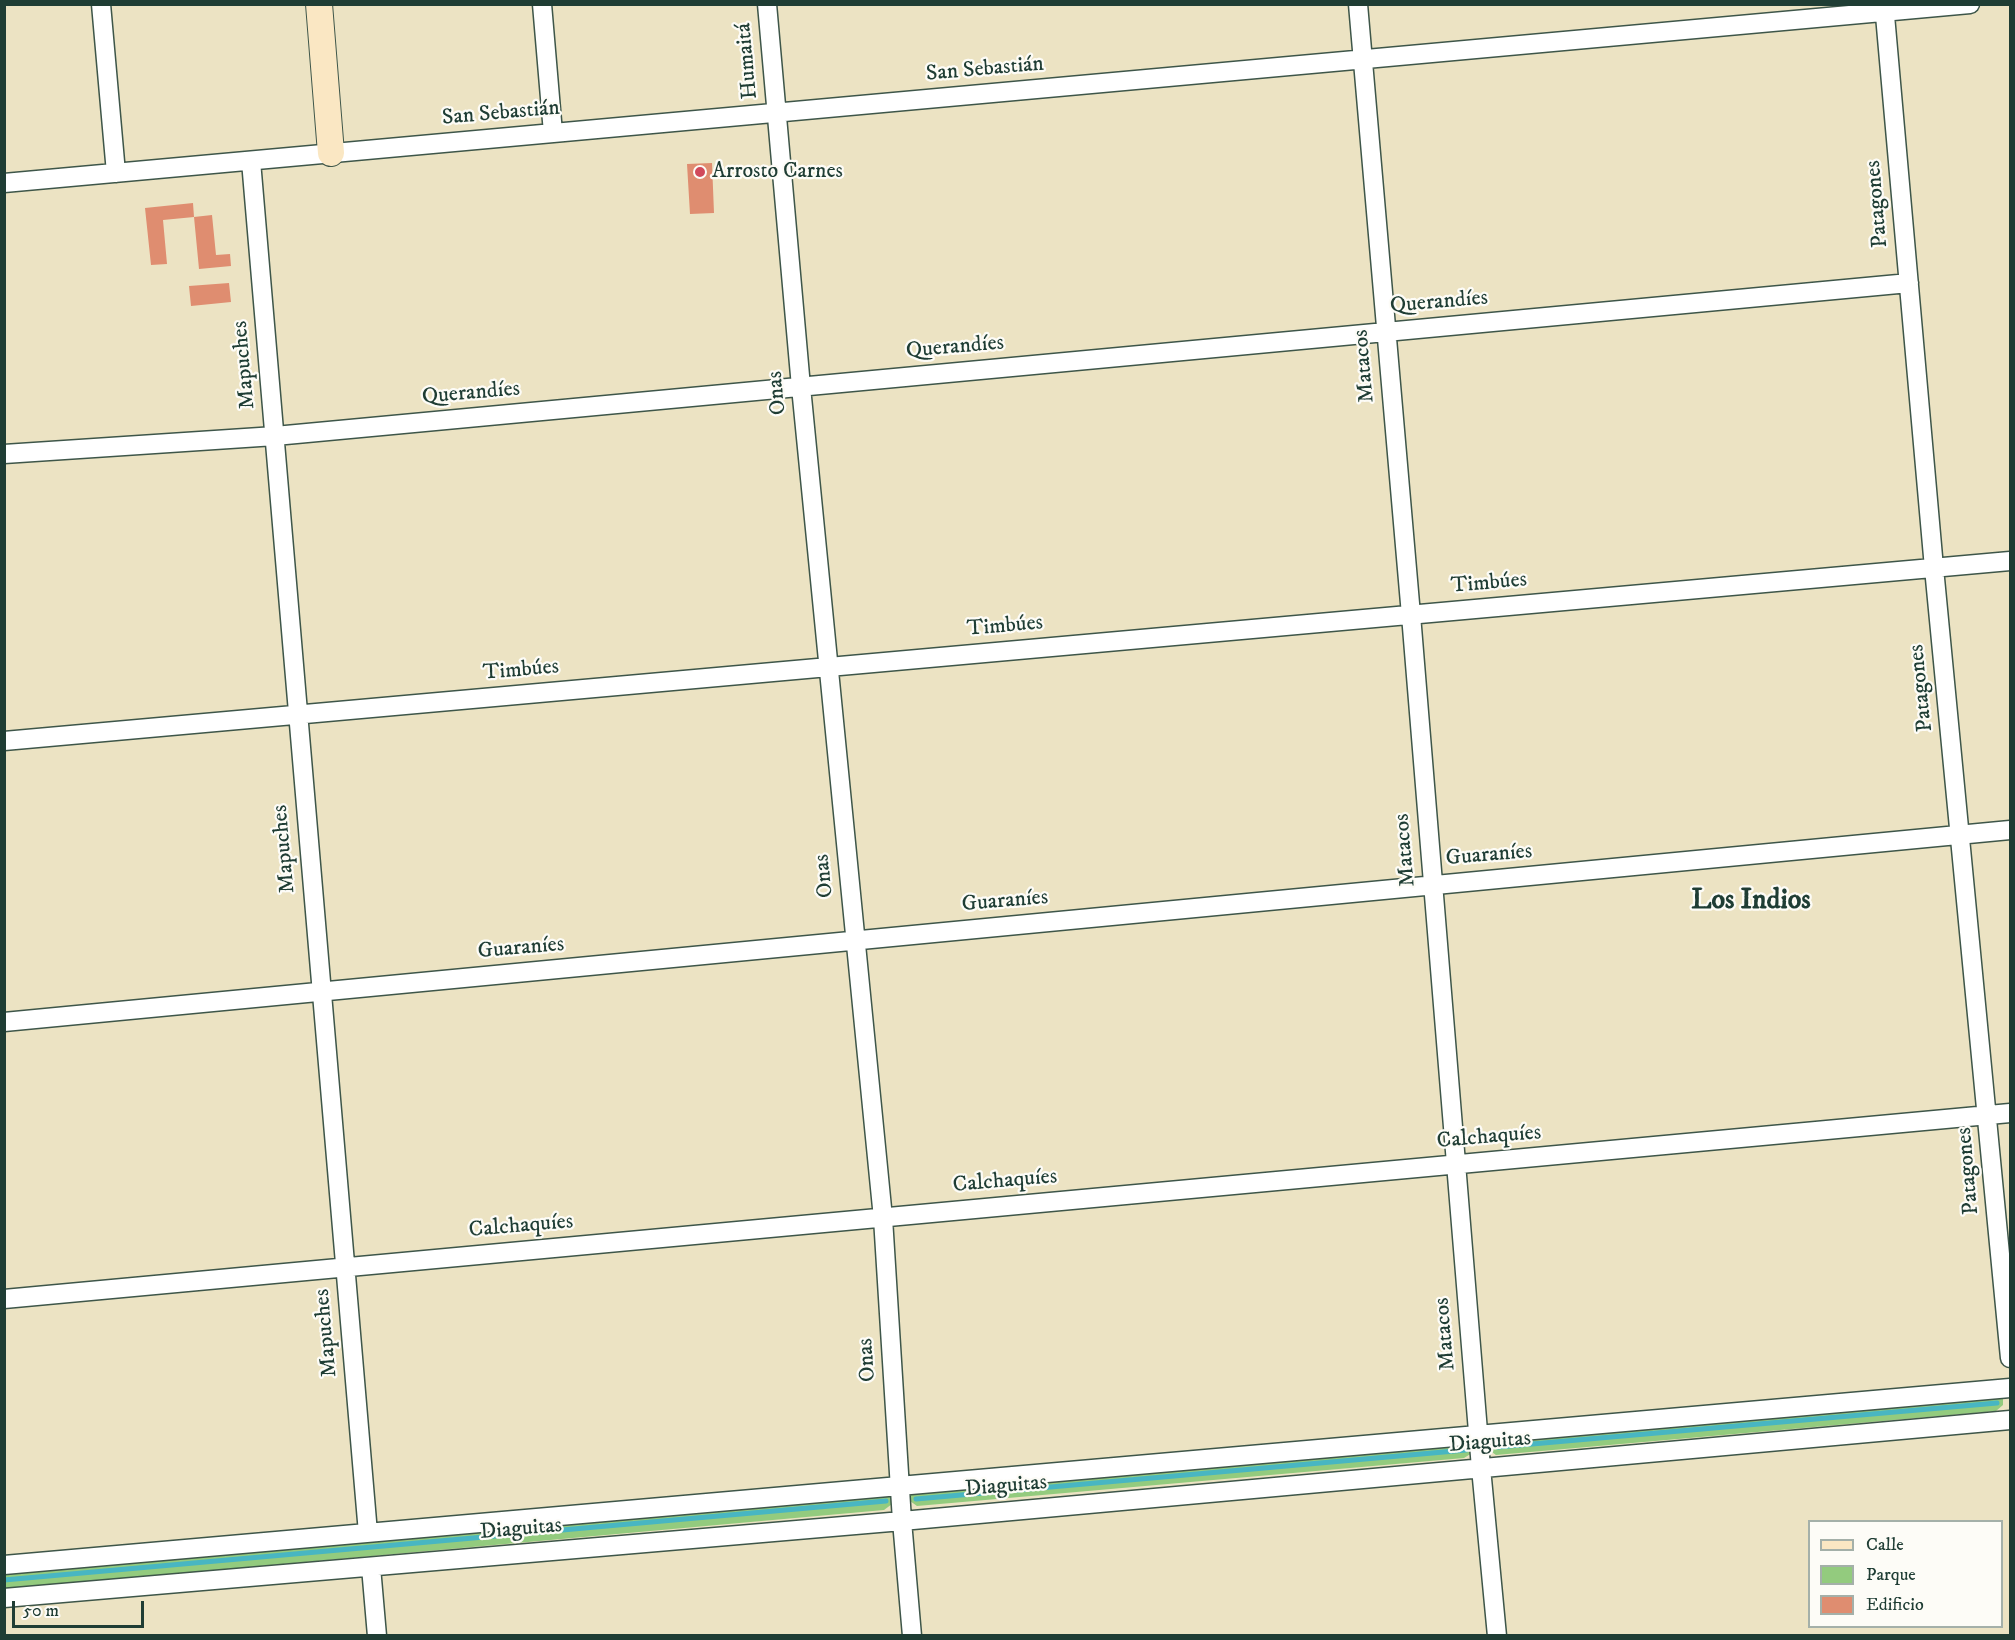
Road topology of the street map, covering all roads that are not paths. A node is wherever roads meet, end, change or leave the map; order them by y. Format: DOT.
graph roads {
  1 [pos="101,4"];
  2 [pos="319,4"];
  3 [pos="542,4"];
  4 [pos="767,4"];
  5 [pos="1358,4"];
  6 [pos="1970,4"];
  7 [pos="1885,8"];
  8 [pos="1363,60"];
  9 [pos="776,113"];
  10 [pos="553,134"];
  11 [pos="331,153"];
  12 [pos="251,160"];
  13 [pos="116,173"];
  14 [pos="4,183"];
  15 [pos="1909,283"];
  16 [pos="1386,332"];
  17 [pos="801,387"];
  18 [pos="275,436"];
  19 [pos="4,454"];
  20 [pos="2010,561"];
  21 [pos="1935,568"];
  22 [pos="1411,615"];
  23 [pos="829,667"];
  24 [pos="298,715"];
  25 [pos="4,741"];
  26 [pos="2010,830"];
  27 [pos="1960,835"];
  28 [pos="1433,885"];
  29 [pos="856,941"];
  30 [pos="322,992"];
  31 [pos="4,1022"];
  32 [pos="2010,1113"];
  33 [pos="1987,1116"];
  34 [pos="1456,1165"];
  35 [pos="883,1218"];
  36 [pos="345,1268"];
  37 [pos="4,1299"];
  38 [pos="2010,1358"];
  39 [pos="2010,1388"];
  40 [pos="2010,1420"];
  41 [pos="1479,1435"];
  42 [pos="1481,1468"];
  43 [pos="901,1486"];
  44 [pos="902,1521"];
  45 [pos="368,1533"];
  46 [pos="4,1565"];
  47 [pos="370,1567"];
  48 [pos="4,1598"];
  49 [pos="377,1635"];
  50 [pos="912,1635"];
  51 [pos="1497,1635"];
  1 -- 13 [label="street"];
  2 -- 11 [label="street"];
  3 -- 10 [label="street"];
  4 -- 9 [label="street, Humaitá"];
  5 -- 8 [label="street, Matacos"];
  6 -- 7 [label="street, San Sebastián"];
  7 -- 8 [label="street, San Sebastián"];
  7 -- 15 [label="street, Patagones"];
  8 -- 9 [label="street, San Sebastián"];
  8 -- 16 [label="street, Matacos"];
  9 -- 10 [label="street, San Sebastián"];
  9 -- 17 [label="street, Onas"];
  10 -- 11 [label="street, San Sebastián"];
  11 -- 12 [label="street, San Sebastián"];
  12 -- 13 [label="street, San Sebastián"];
  12 -- 18 [label="street, Mapuches"];
  13 -- 14 [label="street, San Sebastián"];
  15 -- 16 [label="street, Querandíes"];
  15 -- 21 [label="street, Patagones"];
  16 -- 17 [label="street, Querandíes"];
  16 -- 22 [label="street, Matacos"];
  17 -- 18 [label="street, Querandíes"];
  17 -- 23 [label="street, Onas"];
  18 -- 19 [label="street, Querandíes"];
  18 -- 24 [label="street, Mapuches"];
  20 -- 21 [label="street, Timbúes"];
  21 -- 22 [label="street, Timbúes"];
  21 -- 27 [label="street, Patagones"];
  22 -- 23 [label="street, Timbúes"];
  22 -- 28 [label="street, Matacos"];
  23 -- 24 [label="street, Timbúes"];
  23 -- 29 [label="street, Onas"];
  24 -- 25 [label="street, Timbúes"];
  24 -- 30 [label="street, Mapuches"];
  26 -- 27 [label="street, Guaraníes"];
  27 -- 28 [label="street, Guaraníes"];
  27 -- 33 [label="street, Patagones"];
  28 -- 29 [label="street, Guaraníes"];
  28 -- 34 [label="street, Matacos"];
  29 -- 30 [label="street, Guaraníes"];
  29 -- 35 [label="street, Onas"];
  30 -- 31 [label="street, Guaraníes"];
  30 -- 36 [label="street, Mapuches"];
  32 -- 33 [label="street, Calchaquíes"];
  33 -- 34 [label="street, Calchaquíes"];
  33 -- 38 [label="street, Patagones"];
  34 -- 35 [label="street, Calchaquíes"];
  34 -- 41 [label="street, Matacos"];
  35 -- 36 [label="street, Calchaquíes"];
  35 -- 43 [label="street, Onas"];
  36 -- 37 [label="street, Calchaquíes"];
  36 -- 45 [label="street, Mapuches"];
  39 -- 41 [label="street, Diaguitas"];
  40 -- 42 [label="street, Diaguitas"];
  41 -- 42 [label="street, Matacos"];
  41 -- 43 [label="street, Diaguitas"];
  42 -- 44 [label="street, Diaguitas"];
  42 -- 51 [label="street, Matacos"];
  43 -- 44 [label="street, Onas"];
  43 -- 45 [label="street, Diaguitas"];
  44 -- 47 [label="street, Diaguitas"];
  44 -- 50 [label="street, Onas"];
  45 -- 46 [label="street, Diaguitas"];
  47 -- 48 [label="street, Diaguitas"];
  47 -- 49 [label="street"];
}
